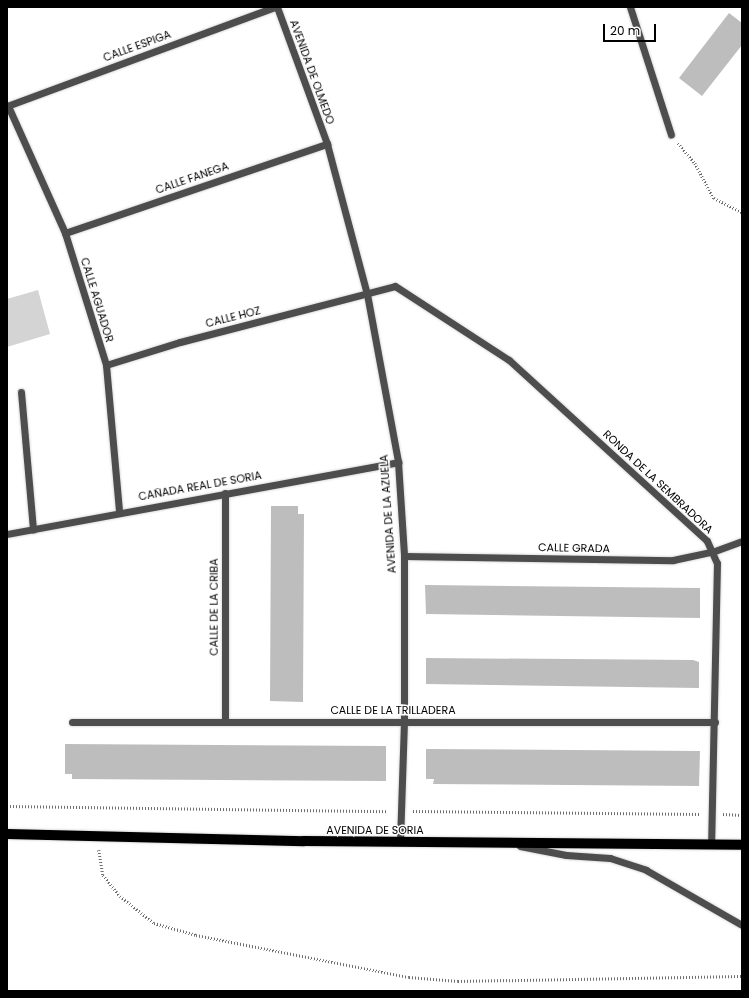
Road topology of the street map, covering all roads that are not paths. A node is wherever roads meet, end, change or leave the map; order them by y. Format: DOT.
graph roads {
  1 [pos="276,7"];
  2 [pos="630,7"];
  3 [pos="7,106"];
  4 [pos="671,134"];
  5 [pos="327,144"];
  6 [pos="65,233"];
  7 [pos="367,294"];
  8 [pos="106,365"];
  9 [pos="21,392"];
  10 [pos="398,462"];
  11 [pos="225,493"];
  12 [pos="119,512"];
  13 [pos="33,529"];
  14 [pos="7,534"];
  15 [pos="742,542"];
  16 [pos="712,552"];
  17 [pos="404,556"];
  18 [pos="225,720"];
  19 [pos="404,721"];
  20 [pos="72,722"];
  21 [pos="715,722"];
  22 [pos="7,834"];
  23 [pos="490,841"];
  24 [pos="400,842"];
  25 [pos="711,844"];
  26 [pos="742,845"];
  27 [pos="742,925"];
  1 -- 3 [label="street, CALLE ESPIGA"];
  1 -- 5 [label="street, AVENIDA DE OLMEDO"];
  2 -- 4 [label="street"];
  3 -- 6 [label="street, CALLE AGUADOR"];
  5 -- 6 [label="street, CALLE FANEGA"];
  5 -- 7 [label="street, AVENIDA DE LA AZUELA"];
  6 -- 8 [label="street, CALLE AGUADOR"];
  7 -- 8 [label="street, CALLE HOZ"];
  7 -- 10 [label="street, AVENIDA DE LA AZUELA"];
  7 -- 16 [label="street, RONDA DE LA SEMBRADORA"];
  8 -- 12 [label="street, CALLE AGUADOR"];
  9 -- 13 [label="street"];
  10 -- 11 [label="street, CAÑADA REAL DE SORIA"];
  10 -- 17 [label="street, AVENIDA DE LA AZUELA"];
  11 -- 12 [label="street, CAÑADA REAL DE SORIA"];
  11 -- 18 [label="street, CALLE DE LA CRIBA"];
  12 -- 13 [label="street, CAÑADA REAL DE SORIA"];
  13 -- 14 [label="street, CAÑADA REAL DE SORIA"];
  15 -- 16 [label="street, CALLE GRADA"];
  16 -- 17 [label="street, CALLE GRADA"];
  16 -- 21 [label="street, RONDA DE LA SEMBRADORA"];
  17 -- 19 [label="street, AVENIDA DE LA AZUELA"];
  18 -- 19 [label="street, CALLE DE LA TRILLADERA"];
  18 -- 20 [label="street, CALLE DE LA TRILLADERA"];
  19 -- 21 [label="street, CALLE DE LA TRILLADERA"];
  19 -- 24 [label="street, AVENIDA DE LA AZUELA"];
  21 -- 25 [label="street, RONDA DE LA SEMBRADORA"];
  22 -- 24 [label="main road, AVENIDA DE SORIA"];
  23 -- 24 [label="main road, AVENIDA DE SORIA"];
  23 -- 25 [label="main road, AVENIDA DE SORIA"];
  23 -- 27 [label="street"];
  25 -- 26 [label="main road, AVENIDA DE SORIA"];
}
